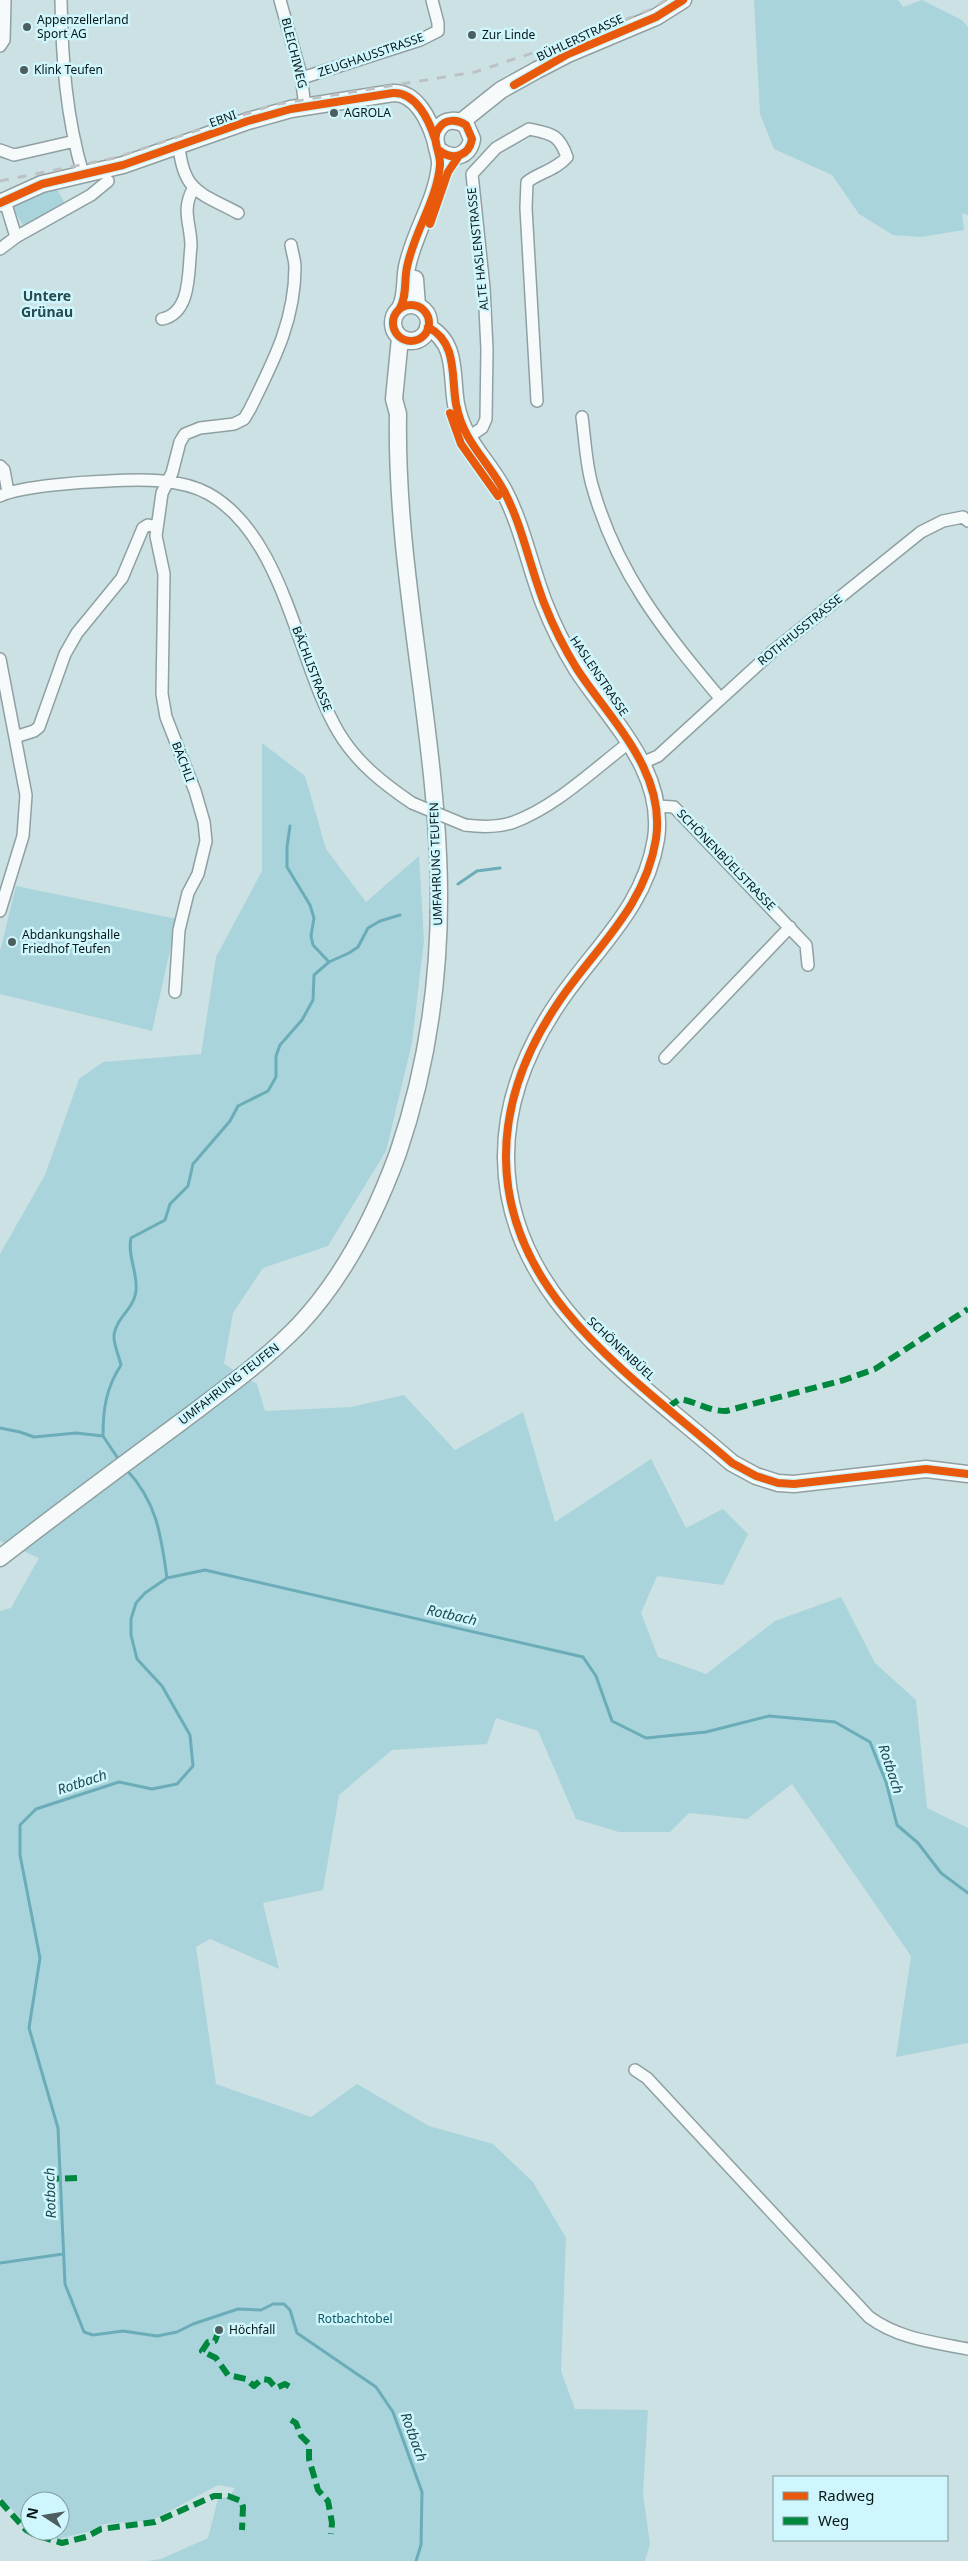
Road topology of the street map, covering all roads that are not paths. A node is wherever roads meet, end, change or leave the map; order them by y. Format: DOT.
graph roads {
  1 [pos="61,0"];
  2 [pos="280,0"];
  3 [pos="432,0"];
  4 [pos="684,0"];
  5 [pos="4,2"];
  6 [pos="0,46"];
  7 [pos="302,78"];
  8 [pos="305,107"];
  9 [pos="420,109"];
  10 [pos="460,125"];
  11 [pos="75,141"];
  12 [pos="438,145"];
  13 [pos="179,147"];
  14 [pos="0,150"];
  15 [pos="458,156"];
  16 [pos="83,174"];
  17 [pos="108,181"];
  18 [pos="193,189"];
  19 [pos="3,202"];
  20 [pos="238,213"];
  21 [pos="16,237"];
  22 [pos="291,245"];
  23 [pos="0,249"];
  24 [pos="408,307"];
  25 [pos="162,319"];
  26 [pos="423,334"];
  27 [pos="400,338"];
  28 [pos="537,401"];
  29 [pos="398,414"];
  30 [pos="582,417"];
  31 [pos="467,438"];
  32 [pos="0,466"];
  33 [pos="167,482"];
  34 [pos="4,494"];
  35 [pos="968,521"];
  36 [pos="157,526"];
  37 [pos="0,659"];
  38 [pos="720,698"];
  39 [pos="15,737"];
  40 [pos="630,742"];
  41 [pos="642,763"];
  42 [pos="656,806"];
  43 [pos="0,912"];
  44 [pos="790,927"];
  45 [pos="808,965"];
  46 [pos="175,992"];
  47 [pos="558,1003"];
  48 [pos="666,1058"];
  49 [pos="968,1474"];
  50 [pos="0,1558"];
  51 [pos="635,2070"];
  52 [pos="968,2349"];
  1 -- 11 [label="street"];
  2 -- 7 [label="street, BLEICHIWEG"];
  3 -- 7 [label="street, ZEUGHAUSSTRASSE"];
  4 -- 10 [label="main road, BÜHLERSTRASSE"];
  5 -- 6 [label="street"];
  7 -- 8 [label="street, BLEICHIWEG"];
  8 -- 9 [label="main road, EBNI"];
  8 -- 13 [label="main road, EBNI"];
  9 -- 10 [label="main road, EBNI"];
  9 -- 12 [label="main road, EBNI"];
  10 -- 12 [label="main road"];
  10 -- 15 [label="main road"];
  11 -- 14 [label="street"];
  11 -- 16 [label="street"];
  12 -- 15 [label="main road"];
  12 -- 24 [label="main road"];
  13 -- 16 [label="main road, EBNI"];
  13 -- 18 [label="street"];
  15 -- 24 [label="main road"];
  16 -- 19 [label="main road, EBNI"];
  17 -- 21 [label="street"];
  18 -- 20 [label="street"];
  18 -- 25 [label="street"];
  19 -- 21 [label="street"];
  21 -- 23 [label="street"];
  22 -- 33 [label="street, BÄCHLI"];
  24 -- 26 [label="main road"];
  24 -- 27 [label="main road"];
  26 -- 27 [label="main road"];
  26 -- 29 [label="main road, UMFAHRUNG TEUFEN"];
  26 -- 31 [label="main road, HASLENSTRASSE"];
  27 -- 29 [label="main road, UMFAHRUNG TEUFEN"];
  28 -- 31 [label="street, ALTE HASLENSTRASSE"];
  29 -- 50 [label="main road, UMFAHRUNG TEUFEN"];
  30 -- 38 [label="street"];
  31 -- 40 [label="main road, HASLENSTRASSE"];
  32 -- 34 [label="street"];
  33 -- 34 [label="street, BÄCHLISTRASSE"];
  33 -- 36 [label="street, BÄCHLI"];
  33 -- 40 [label="street, BÄCHLISTRASSE, bridge"];
  35 -- 38 [label="street, ROTHHUSSTRASSE"];
  36 -- 39 [label="street"];
  36 -- 46 [label="street, BÄCHLI"];
  37 -- 39 [label="street"];
  38 -- 41 [label="street, ROTHHUSSTRASSE"];
  39 -- 43 [label="street"];
  40 -- 41 [label="main road, HASLENSTRASSE"];
  41 -- 42 [label="main road, HASLENSTRASSE"];
  42 -- 44 [label="street, SCHÖNENBÜELSTRASSE"];
  42 -- 47 [label="main road, HASLENSTRASSE"];
  44 -- 45 [label="street, SCHÖNENBÜELSTRASSE"];
  44 -- 48 [label="street"];
  47 -- 49 [label="main road, SCHÖNENBÜEL"];
  51 -- 52 [label="street"];
}
